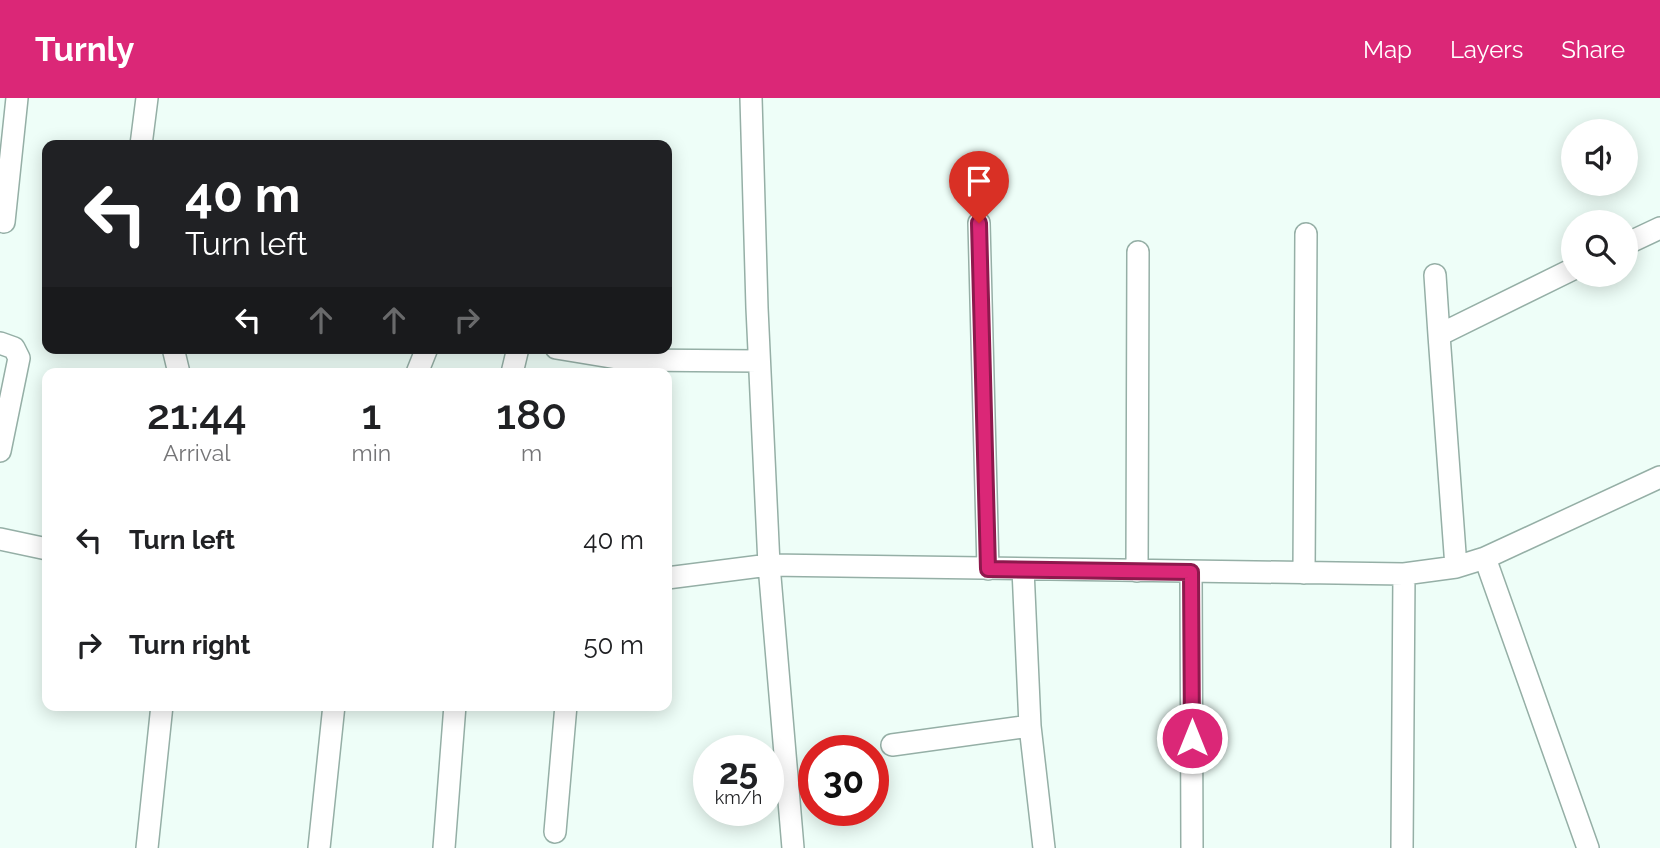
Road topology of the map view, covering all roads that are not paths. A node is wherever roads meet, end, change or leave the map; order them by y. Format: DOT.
graph roads {
  1 [pos="17,98"];
  2 [pos="147,98"];
  3 [pos="751,98"];
  4 [pos="142,140"];
  5 [pos="4,222"];
  6 [pos="979,223"];
  7 [pos="1660,228"];
  8 [pos="1306,234"];
  9 [pos="1638,238"];
  10 [pos="1138,252"];
  11 [pos="1435,275"];
  12 [pos="1561,275"];
  13 [pos="1439,335"];
  14 [pos="0,343"];
  15 [pos="592,354"];
  16 [pos="759,361"];
  17 [pos="0,451"];
  18 [pos="1660,477"];
  19 [pos="0,540"];
  20 [pos="42,548"];
  21 [pos="1485,558"];
  22 [pos="769,565"];
  23 [pos="1456,567"];
  24 [pos="988,569"];
  25 [pos="1023,569"];
  26 [pos="1137,571"];
  27 [pos="1191,572"];
  28 [pos="1304,573"];
  29 [pos="1404,574"];
  30 [pos="672,577"];
  31 [pos="161,711"];
  32 [pos="333,711"];
  33 [pos="455,711"];
  34 [pos="565,711"];
  35 [pos="1030,726"];
  36 [pos="892,746"];
  37 [pos="555,832"];
  38 [pos="147,848"];
  39 [pos="319,848"];
  40 [pos="444,848"];
  41 [pos="793,848"];
  42 [pos="1044,848"];
  43 [pos="1192,848"];
  44 [pos="1402,848"];
  45 [pos="1588,848"];
  1 -- 5 [label="street"];
  2 -- 4 [label="street"];
  3 -- 16 [label="street"];
  6 -- 24 [label="street"];
  7 -- 9 [label="street"];
  8 -- 28 [label="street"];
  10 -- 26 [label="street"];
  11 -- 13 [label="street"];
  12 -- 13 [label="street"];
  13 -- 23 [label="street"];
  14 -- 17 [label="street"];
  15 -- 16 [label="street"];
  16 -- 22 [label="street"];
  18 -- 21 [label="street"];
  19 -- 20 [label="street"];
  21 -- 23 [label="street"];
  21 -- 45 [label="street"];
  22 -- 24 [label="street"];
  22 -- 30 [label="street"];
  22 -- 41 [label="street"];
  23 -- 29 [label="street"];
  24 -- 25 [label="street"];
  25 -- 26 [label="street"];
  25 -- 35 [label="street"];
  26 -- 27 [label="street"];
  27 -- 28 [label="street"];
  27 -- 43 [label="street"];
  28 -- 29 [label="street"];
  29 -- 44 [label="street"];
  31 -- 38 [label="street"];
  32 -- 39 [label="street"];
  33 -- 40 [label="street"];
  34 -- 37 [label="street"];
  35 -- 36 [label="street"];
  35 -- 42 [label="street"];
}
